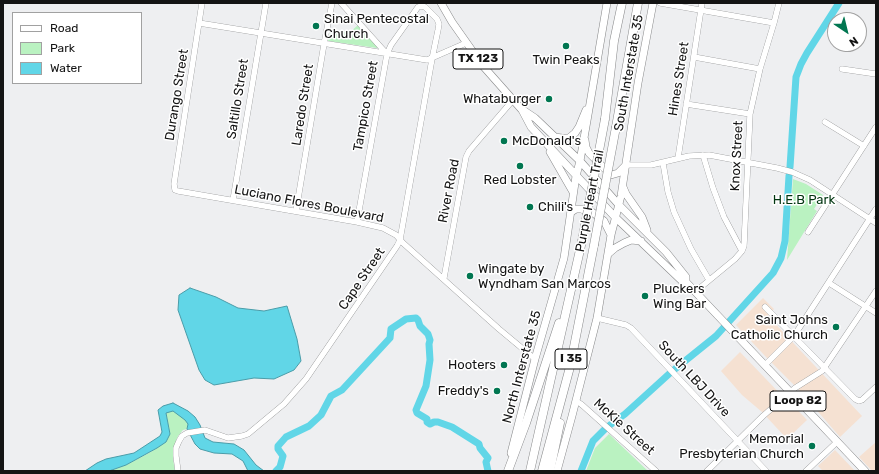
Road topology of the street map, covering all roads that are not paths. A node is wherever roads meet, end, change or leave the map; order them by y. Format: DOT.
graph roads {
  1 [pos="202,3"];
  2 [pos="266,3"];
  3 [pos="332,3"];
  4 [pos="341,3"];
  5 [pos="441,3"];
  6 [pos="607,3"];
  7 [pos="622,3"];
  8 [pos="638,3"];
  9 [pos="653,3"];
  10 [pos="660,3"];
  11 [pos="702,3"];
  12 [pos="779,3"];
  13 [pos="421,6"];
  14 [pos="701,10"];
  15 [pos="199,23"];
  16 [pos="774,23"];
  17 [pos="260,33"];
  18 [pos="466,43"];
  19 [pos="324,44"];
  20 [pos="387,54"];
  21 [pos="694,57"];
  22 [pos="432,59"];
  23 [pos="760,69"];
  24 [pos="842,69"];
  25 [pos="876,74"];
  26 [pos="591,97"];
  27 [pos="513,100"];
  28 [pos="686,104"];
  29 [pos="522,110"];
  30 [pos="750,114"];
  31 [pos="825,122"];
  32 [pos="876,127"];
  33 [pos="585,131"];
  34 [pos="554,136"];
  35 [pos="546,143"];
  36 [pos="864,146"];
  37 [pos="703,155"];
  38 [pos="678,158"];
  39 [pos="580,161"];
  40 [pos="747,162"];
  41 [pos="663,163"];
  42 [pos="626,165"];
  43 [pos="576,176"];
  44 [pos="623,184"];
  45 [pos="175,190"];
  46 [pos="573,193"];
  47 [pos="832,194"];
  48 [pos="233,200"];
  49 [pos="619,205"];
  50 [pos="876,209"];
  51 [pos="296,210"];
  52 [pos="571,212"];
  53 [pos="615,217"];
  54 [pos="870,219"];
  55 [pos="357,222"];
  56 [pos="876,223"];
  57 [pos="648,232"];
  58 [pos="808,232"];
  59 [pos="611,235"];
  60 [pos="400,240"];
  61 [pos="641,241"];
  62 [pos="742,251"];
  63 [pos="608,254"];
  64 [pos="575,273"];
  65 [pos="444,278"];
  66 [pos="709,280"];
  67 [pos="686,282"];
  68 [pos="829,283"];
  69 [pos="876,291"];
  70 [pos="696,292"];
  71 [pos="765,307"];
  72 [pos="866,307"];
  73 [pos="876,313"];
  74 [pos="597,318"];
  75 [pos="794,336"];
  76 [pos="535,359"];
  77 [pos="765,365"];
  78 [pos="825,368"];
  79 [pos="568,372"];
  80 [pos="876,387"];
  81 [pos="790,392"];
  82 [pos="576,401"];
  83 [pos="737,441"];
  84 [pos="837,442"];
  85 [pos="178,471"];
  86 [pos="507,471"];
  87 [pos="530,471"];
  88 [pos="542,471"];
  89 [pos="550,471"];
  90 [pos="557,471"];
  91 [pos="656,471"];
  92 [pos="707,471"];
  93 [pos="766,471"];
  94 [pos="806,471"];
  95 [pos="865,471"];
  1 -- 15 [label="street, Durango Street"];
  2 -- 17 [label="street, Saltillo Street"];
  3 -- 19 [label="street, Laredo Street"];
  4 -- 20 [label="street"];
  5 -- 18 [label="main road, TX 123"];
  6 -- 26 [label="main road"];
  7 -- 64 [label="highway, Purple Heart Trail / I 35, bridge"];
  8 -- 79 [label="highway, Purple Heart Trail / I 35, bridge"];
  9 -- 42 [label="main road, South Interstate 35"];
  10 -- 14 [label="street"];
  11 -- 14 [label="street, Hines Street"];
  12 -- 16 [label="street, Knox Street"];
  13 -- 20 [label="street, Tampico Street"];
  13 -- 22 [label="street, Cape Street"];
  14 -- 16 [label="street"];
  14 -- 21 [label="street, Hines Street"];
  15 -- 17 [label="street"];
  15 -- 45 [label="street, Durango Street"];
  16 -- 23 [label="street, Knox Street"];
  17 -- 19 [label="street"];
  17 -- 48 [label="street, Saltillo Street"];
  18 -- 22 [label="street"];
  18 -- 27 [label="main road, TX 123"];
  19 -- 20 [label="street"];
  19 -- 51 [label="street, Laredo Street"];
  20 -- 22 [label="street"];
  20 -- 55 [label="street, Tampico Street"];
  21 -- 23 [label="street"];
  21 -- 28 [label="street, Hines Street"];
  22 -- 60 [label="street, Cape Street"];
  23 -- 30 [label="street, Knox Street"];
  24 -- 25 [label="street"];
  26 -- 33 [label="main road"];
  26 -- 34 [label="main road"];
  27 -- 29 [label="main road, TX 123"];
  27 -- 65 [label="street, River Road"];
  28 -- 30 [label="street"];
  28 -- 38 [label="street, Hines Street"];
  29 -- 34 [label="main road, TX 123"];
  29 -- 35 [label="main road, TX 123"];
  30 -- 40 [label="street, Knox Street"];
  31 -- 36 [label="street"];
  32 -- 36 [label="street"];
  33 -- 39 [label="main road"];
  33 -- 42 [label="main road"];
  34 -- 39 [label="main road, TX 123"];
  35 -- 43 [label="main road, TX 123"];
  35 -- 46 [label="main road"];
  36 -- 47 [label="street"];
  37 -- 38 [label="street"];
  37 -- 40 [label="street"];
  37 -- 62 [label="street"];
  38 -- 41 [label="street"];
  39 -- 43 [label="main road"];
  39 -- 49 [label="main road, TX 123"];
  40 -- 47 [label="street"];
  40 -- 62 [label="street, Knox Street"];
  41 -- 42 [label="street"];
  41 -- 66 [label="street"];
  42 -- 44 [label="main road, South Interstate 35"];
  43 -- 46 [label="main road, North Interstate 35"];
  43 -- 53 [label="main road, TX 123"];
  44 -- 49 [label="main road, South Interstate 35"];
  44 -- 57 [label="main road"];
  45 -- 48 [label="street, Luciano Flores Boulevard"];
  46 -- 52 [label="main road, North Interstate 35"];
  47 -- 54 [label="street"];
  47 -- 58 [label="street"];
  48 -- 51 [label="street, Luciano Flores Boulevard"];
  49 -- 53 [label="main road, South Interstate 35"];
  49 -- 57 [label="main road, Loop 82"];
  50 -- 54 [label="street"];
  51 -- 55 [label="street, Luciano Flores Boulevard"];
  52 -- 59 [label="main road"];
  52 -- 76 [label="main road, North Interstate 35"];
  53 -- 59 [label="main road"];
  53 -- 61 [label="main road, TX 123"];
  54 -- 56 [label="street"];
  54 -- 68 [label="street"];
  55 -- 60 [label="street, Luciano Flores Boulevard"];
  57 -- 67 [label="main road, Loop 82"];
  59 -- 63 [label="main road"];
  60 -- 65 [label="street, Luciano Flores Boulevard"];
  60 -- 85 [label="street, Cape Street"];
  61 -- 63 [label="main road"];
  61 -- 67 [label="main road, TX 123"];
  62 -- 66 [label="street"];
  63 -- 74 [label="main road"];
  64 -- 86 [label="highway"];
  64 -- 87 [label="highway, Purple Heart Trail / I 35"];
  65 -- 76 [label="street, Luciano Flores Boulevard"];
  66 -- 70 [label="street"];
  67 -- 70 [label="main road, Loop 82"];
  68 -- 72 [label="street"];
  68 -- 75 [label="street"];
  69 -- 72 [label="street"];
  70 -- 77 [label="main road, Loop 82"];
  71 -- 75 [label="street"];
  72 -- 73 [label="street"];
  72 -- 78 [label="street"];
  74 -- 82 [label="main road"];
  74 -- 83 [label="street, South LBJ Drive"];
  75 -- 77 [label="street"];
  75 -- 78 [label="street"];
  76 -- 86 [label="main road, North Interstate 35"];
  77 -- 81 [label="main road, Loop 82"];
  78 -- 80 [label="street"];
  78 -- 81 [label="street"];
  79 -- 88 [label="highway, Purple Heart Trail / I 35"];
  79 -- 89 [label="highway"];
  81 -- 83 [label="street"];
  81 -- 84 [label="main road, Loop 82"];
  82 -- 90 [label="main road"];
  82 -- 91 [label="street, McKie Street"];
  83 -- 92 [label="street"];
  83 -- 93 [label="street, South LBJ Drive"];
  84 -- 94 [label="street"];
  84 -- 95 [label="main road, Loop 82"];
}
